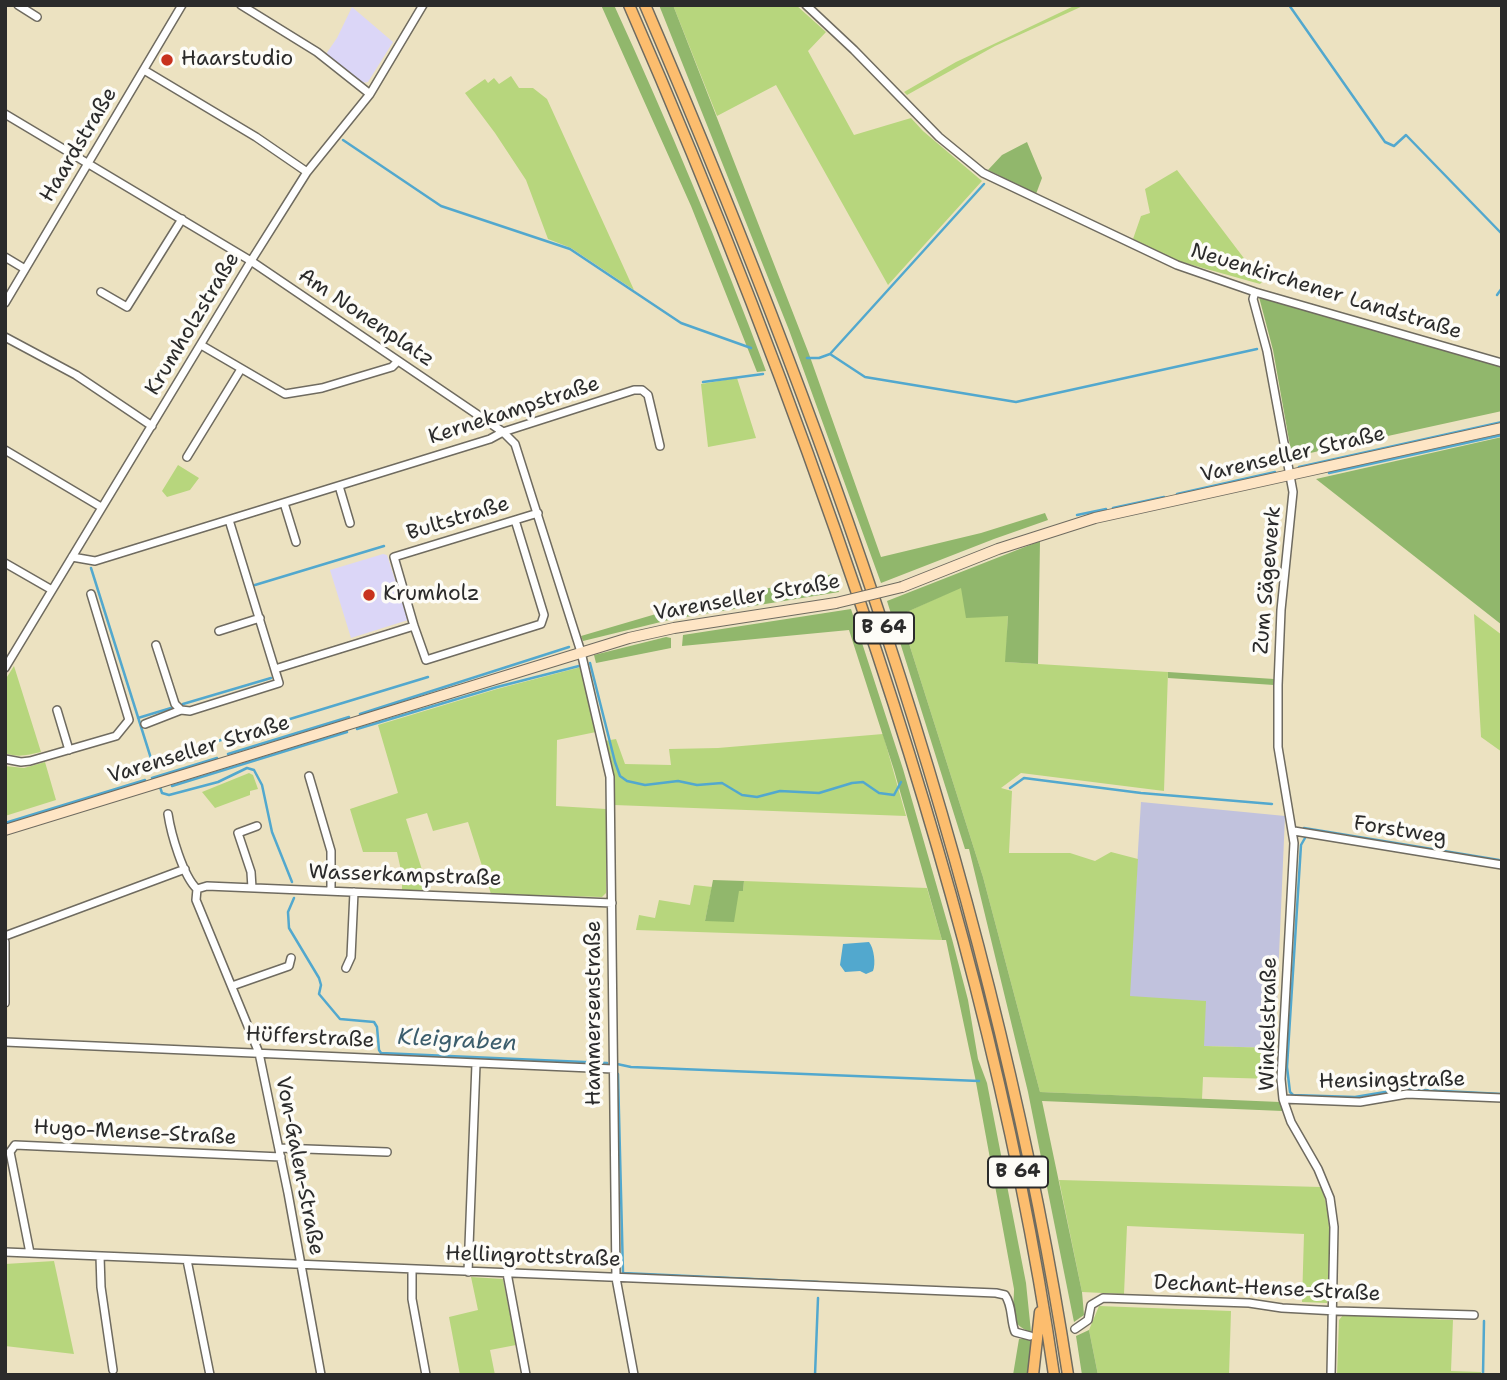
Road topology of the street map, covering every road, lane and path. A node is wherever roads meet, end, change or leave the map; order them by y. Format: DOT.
graph roads {
  1 [pos="18,5"];
  2 [pos="182,5"];
  3 [pos="241,5"];
  4 [pos="423,5"];
  5 [pos="629,5"];
  6 [pos="645,5"];
  7 [pos="806,5"];
  8 [pos="37,17"];
  9 [pos="144,70"];
  10 [pos="370,94"];
  11 [pos="5,114"];
  12 [pos="88,163"];
  13 [pos="307,172"];
  14 [pos="181,219"];
  15 [pos="5,257"];
  16 [pos="251,261"];
  17 [pos="25,269"];
  18 [pos="101,292"];
  19 [pos="1255,292"];
  20 [pos="5,303"];
  21 [pos="5,337"];
  22 [pos="201,345"];
  23 [pos="398,361"];
  24 [pos="1502,363"];
  25 [pos="241,369"];
  26 [pos="152,426"];
  27 [pos="1502,428"];
  28 [pos="503,432"];
  29 [pos="660,446"];
  30 [pos="5,450"];
  31 [pos="187,457"];
  32 [pos="1290,475"];
  33 [pos="339,486"];
  34 [pos="284,503"];
  35 [pos="101,507"];
  36 [pos="538,513"];
  37 [pos="229,520"];
  38 [pos="515,520"];
  39 [pos="350,523"];
  40 [pos="296,542"];
  41 [pos="72,557"];
  42 [pos="5,563"];
  43 [pos="52,590"];
  44 [pos="91,594"];
  45 [pos="260,618"];
  46 [pos="414,626"];
  47 [pos="219,631"];
  48 [pos="156,645"];
  49 [pos="581,652"];
  50 [pos="5,668"];
  51 [pos="275,669"];
  52 [pos="57,710"];
  53 [pos="181,710"];
  54 [pos="145,724"];
  55 [pos="69,750"];
  56 [pos="5,759"];
  57 [pos="309,776"];
  58 [pos="168,814"];
  59 [pos="257,826"];
  60 [pos="5,830"];
  61 [pos="1294,831"];
  62 [pos="1502,865"];
  63 [pos="186,869"];
  64 [pos="252,888"];
  65 [pos="198,889"];
  66 [pos="331,891"];
  67 [pos="354,892"];
  68 [pos="611,903"];
  69 [pos="6,936"];
  70 [pos="291,958"];
  71 [pos="346,968"];
  72 [pos="232,986"];
  73 [pos="5,1003"];
  74 [pos="5,1042"];
  75 [pos="258,1054"];
  76 [pos="476,1064"];
  77 [pos="613,1069"];
  78 [pos="1502,1098"];
  79 [pos="1283,1099"];
  80 [pos="279,1148"];
  81 [pos="387,1152"];
  82 [pos="281,1157"];
  83 [pos="5,1252"];
  84 [pos="30,1253"];
  85 [pos="100,1256"];
  86 [pos="187,1260"];
  87 [pos="300,1264"];
  88 [pos="412,1269"];
  89 [pos="468,1272"];
  90 [pos="507,1273"];
  91 [pos="616,1278"];
  92 [pos="1042,1296"];
  93 [pos="1332,1311"];
  94 [pos="1474,1315"];
  95 [pos="1075,1329"];
  96 [pos="1030,1336"];
  97 [pos="113,1370"];
  98 [pos="210,1375"];
  99 [pos="321,1375"];
  100 [pos="426,1375"];
  101 [pos="526,1375"];
  102 [pos="634,1375"];
  103 [pos="1034,1375"];
  104 [pos="1054,1375"];
  105 [pos="1068,1375"];
  106 [pos="1331,1375"];
  1 -- 8 [label="street"];
  2 -- 9 [label="street, Haardstraße"];
  3 -- 10 [label="street"];
  4 -- 10 [label="street, Krumholzstraße"];
  5 -- 92 [label="highway, B 64"];
  6 -- 105 [label="highway, B 64"];
  7 -- 19 [label="street, Neuenkirchener Landstraße"];
  9 -- 12 [label="street, Haardstraße"];
  9 -- 13 [label="street"];
  10 -- 13 [label="street, Krumholzstraße"];
  11 -- 12 [label="street, Am Nonenplatz"];
  12 -- 14 [label="street, Am Nonenplatz"];
  12 -- 17 [label="street, Haardstraße"];
  13 -- 16 [label="street, Krumholzstraße"];
  14 -- 16 [label="street, Am Nonenplatz"];
  14 -- 18 [label="street"];
  15 -- 17 [label="street"];
  16 -- 22 [label="street, Krumholzstraße"];
  16 -- 23 [label="street, Am Nonenplatz"];
  17 -- 20 [label="street, Haardstraße"];
  19 -- 24 [label="street, Neuenkirchener Landstraße"];
  19 -- 32 [label="street, Zum Sägewerk"];
  21 -- 26 [label="street"];
  22 -- 25 [label="street"];
  22 -- 26 [label="street, Krumholzstraße"];
  23 -- 25 [label="street"];
  23 -- 28 [label="street, Am Nonenplatz"];
  25 -- 31 [label="street"];
  26 -- 35 [label="street, Krumholzstraße"];
  27 -- 32 [label="main road, Varenseller Straße"];
  28 -- 29 [label="street, Kernekampstraße"];
  28 -- 33 [label="street, Kernekampstraße"];
  28 -- 36 [label="street, Am Nonenplatz"];
  30 -- 35 [label="street"];
  32 -- 49 [label="main road, Varenseller Straße, bridge"];
  32 -- 61 [label="street, Zum Sägewerk"];
  33 -- 34 [label="street, Kernekampstraße"];
  33 -- 39 [label="street"];
  34 -- 37 [label="street, Kernekampstraße"];
  34 -- 40 [label="street"];
  35 -- 41 [label="street, Krumholzstraße"];
  36 -- 38 [label="street, Bultstraße"];
  36 -- 49 [label="street, Am Nonenplatz"];
  37 -- 41 [label="street, Kernekampstraße"];
  37 -- 45 [label="street"];
  38 -- 46 [label="street, Bultstraße"];
  38 -- 46 [label="street"];
  41 -- 43 [label="street, Krumholzstraße"];
  42 -- 43 [label="street"];
  43 -- 50 [label="street, Krumholzstraße"];
  44 -- 55 [label="street"];
  45 -- 47 [label="street"];
  45 -- 51 [label="street"];
  46 -- 51 [label="street"];
  48 -- 53 [label="street"];
  49 -- 60 [label="main road, Varenseller Straße"];
  49 -- 68 [label="street, Hammersenstraße"];
  51 -- 53 [label="street"];
  52 -- 55 [label="street"];
  53 -- 54 [label="street"];
  55 -- 56 [label="street"];
  57 -- 66 [label="street"];
  58 -- 63 [label="street, Von-Galen-Straße"];
  59 -- 64 [label="street"];
  61 -- 62 [label="street, Forstweg"];
  61 -- 79 [label="street, Winkelstraße"];
  63 -- 65 [label="street, Von-Galen-Straße"];
  63 -- 69 [label="street"];
  64 -- 65 [label="street, Wasserkampstraße"];
  64 -- 66 [label="street, Wasserkampstraße"];
  65 -- 72 [label="street, Von-Galen-Straße"];
  66 -- 67 [label="street, Wasserkampstraße"];
  67 -- 68 [label="street, Wasserkampstraße"];
  67 -- 71 [label="street"];
  68 -- 77 [label="street, Hammersenstraße"];
  69 -- 73 [label="street"];
  70 -- 72 [label="street"];
  72 -- 75 [label="street, Von-Galen-Straße"];
  74 -- 75 [label="street, Hüfferstraße"];
  75 -- 76 [label="street, Hüfferstraße"];
  75 -- 80 [label="street, Von-Galen-Straße"];
  76 -- 77 [label="street, Hüfferstraße"];
  76 -- 89 [label="street"];
  77 -- 91 [label="street, Hammersenstraße"];
  78 -- 79 [label="street, Hensingstraße"];
  79 -- 93 [label="street, Winkelstraße"];
  80 -- 81 [label="street"];
  80 -- 82 [label="street, Von-Galen-Straße"];
  82 -- 84 [label="street, Hugo-Mense-Straße"];
  82 -- 87 [label="street, Von-Galen-Straße"];
  83 -- 84 [label="street, Hellingrottstraße"];
  84 -- 85 [label="street, Hellingrottstraße"];
  85 -- 86 [label="street, Hellingrottstraße"];
  85 -- 97 [label="street"];
  86 -- 87 [label="street, Hellingrottstraße"];
  86 -- 98 [label="street"];
  87 -- 88 [label="street, Hellingrottstraße"];
  87 -- 99 [label="street, Von-Galen-Straße"];
  88 -- 89 [label="street, Hellingrottstraße"];
  88 -- 100 [label="street"];
  89 -- 90 [label="street, Hellingrottstraße"];
  90 -- 91 [label="street, Hellingrottstraße"];
  90 -- 101 [label="street"];
  91 -- 96 [label="street, Hellingrottstraße"];
  91 -- 102 [label="street, Hammersenstraße"];
  92 -- 103 [label="highway, B 64"];
  92 -- 104 [label="highway"];
  93 -- 94 [label="street, Dechant-Hense-Straße"];
  93 -- 95 [label="street, Dechant-Hense-Straße"];
  93 -- 106 [label="street, Winkelstraße"];
}
